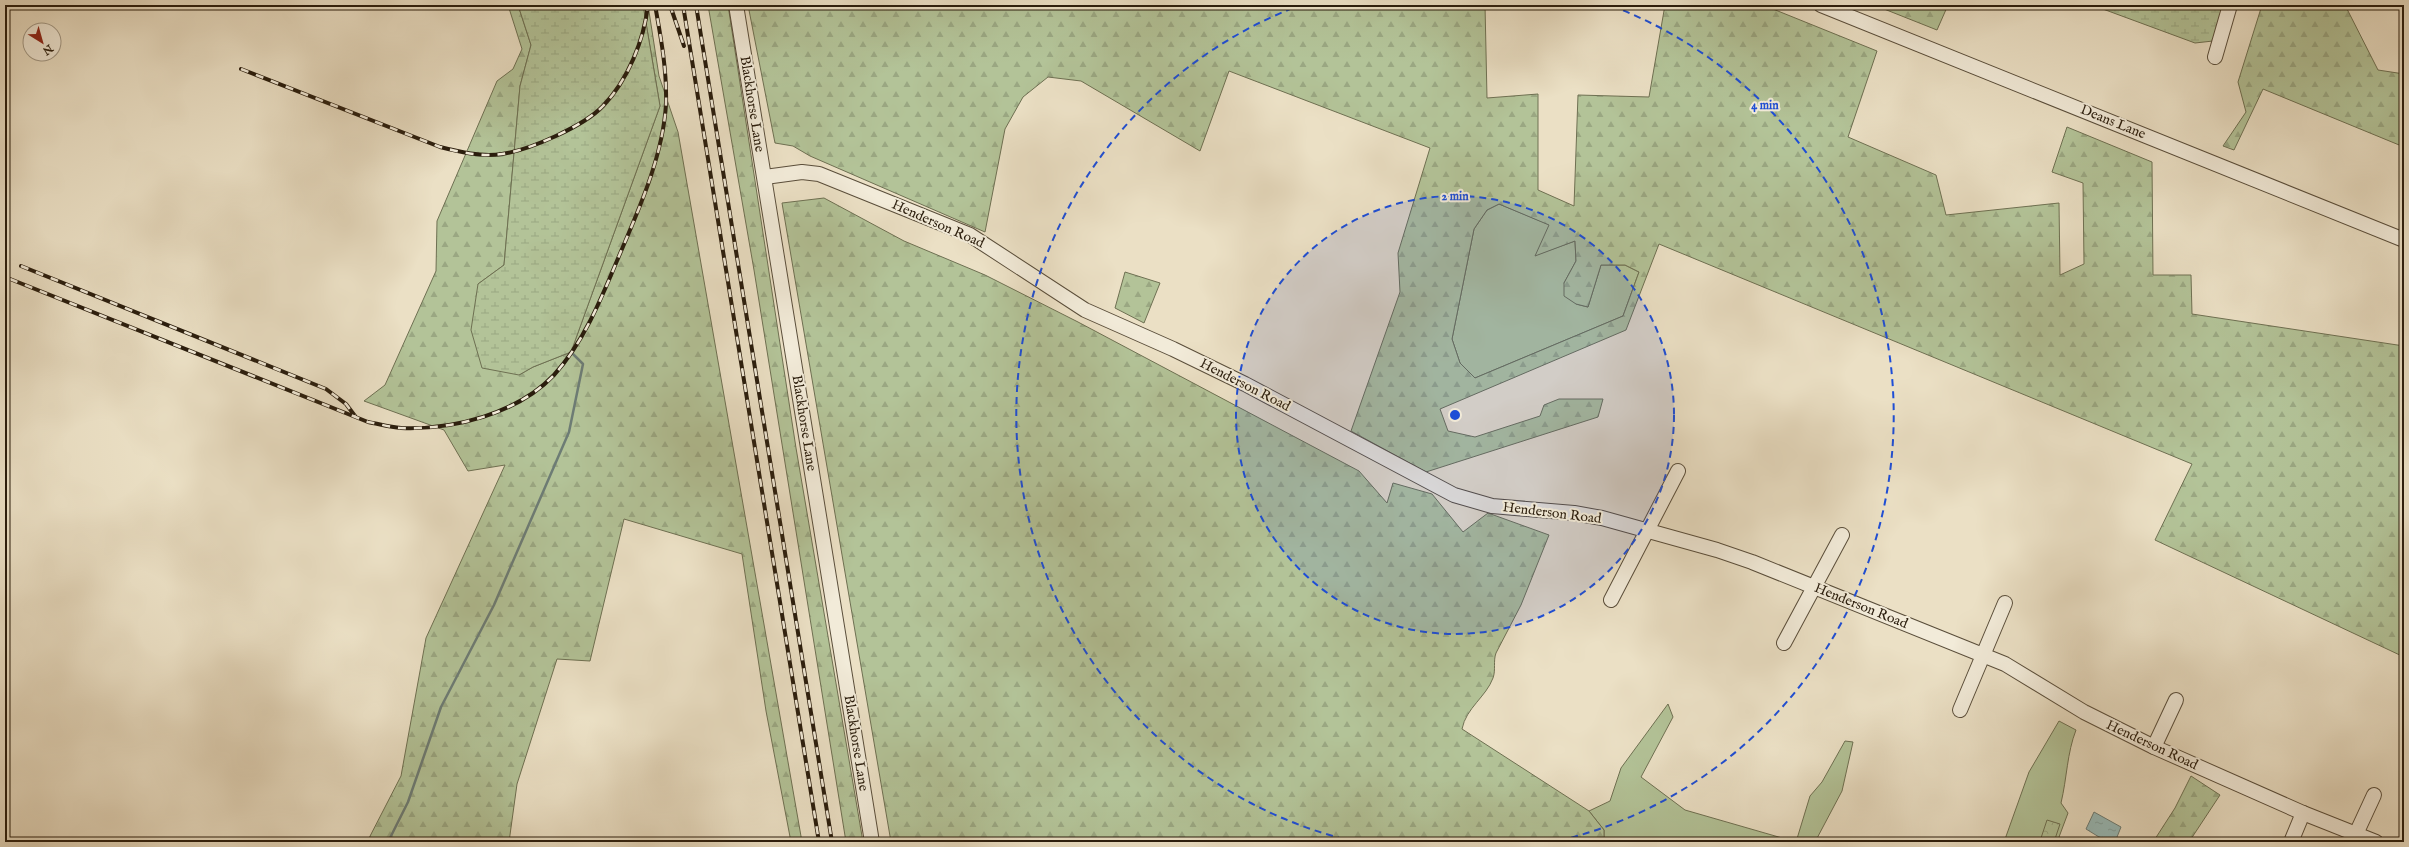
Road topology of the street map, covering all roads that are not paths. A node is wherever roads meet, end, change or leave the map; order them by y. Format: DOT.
graph roads {
  1 [pos="736,5"];
  2 [pos="1821,5"];
  3 [pos="2230,5"];
  4 [pos="2215,57"];
  5 [pos="765,177"];
  6 [pos="2404,240"];
  7 [pos="1678,471"];
  8 [pos="1647,530"];
  9 [pos="1842,535"];
  10 [pos="1815,587"];
  11 [pos="1611,600"];
  12 [pos="2005,603"];
  13 [pos="1784,643"];
  14 [pos="1984,655"];
  15 [pos="2176,700"];
  16 [pos="1960,710"];
  17 [pos="2154,747"];
  18 [pos="2374,795"];
  19 [pos="2303,813"];
  20 [pos="2356,834"];
  21 [pos="872,842"];
  22 [pos="2291,842"];
  23 [pos="2376,842"];
  1 -- 5 [label="street, Blackhorse Lane"];
  2 -- 6 [label="street, Deans Lane"];
  3 -- 4 [label="street"];
  5 -- 8 [label="street, Henderson Road"];
  5 -- 21 [label="street, Blackhorse Lane"];
  7 -- 8 [label="street"];
  8 -- 10 [label="street, Henderson Road"];
  8 -- 11 [label="street"];
  9 -- 10 [label="street"];
  10 -- 13 [label="street"];
  10 -- 14 [label="street, Henderson Road"];
  12 -- 14 [label="street"];
  14 -- 16 [label="street"];
  14 -- 17 [label="street, Henderson Road"];
  15 -- 17 [label="street"];
  17 -- 19 [label="street, Henderson Road"];
  18 -- 20 [label="street"];
  19 -- 20 [label="street, Henderson Road"];
  19 -- 22 [label="street"];
  20 -- 23 [label="street, Henderson Road"];
}
